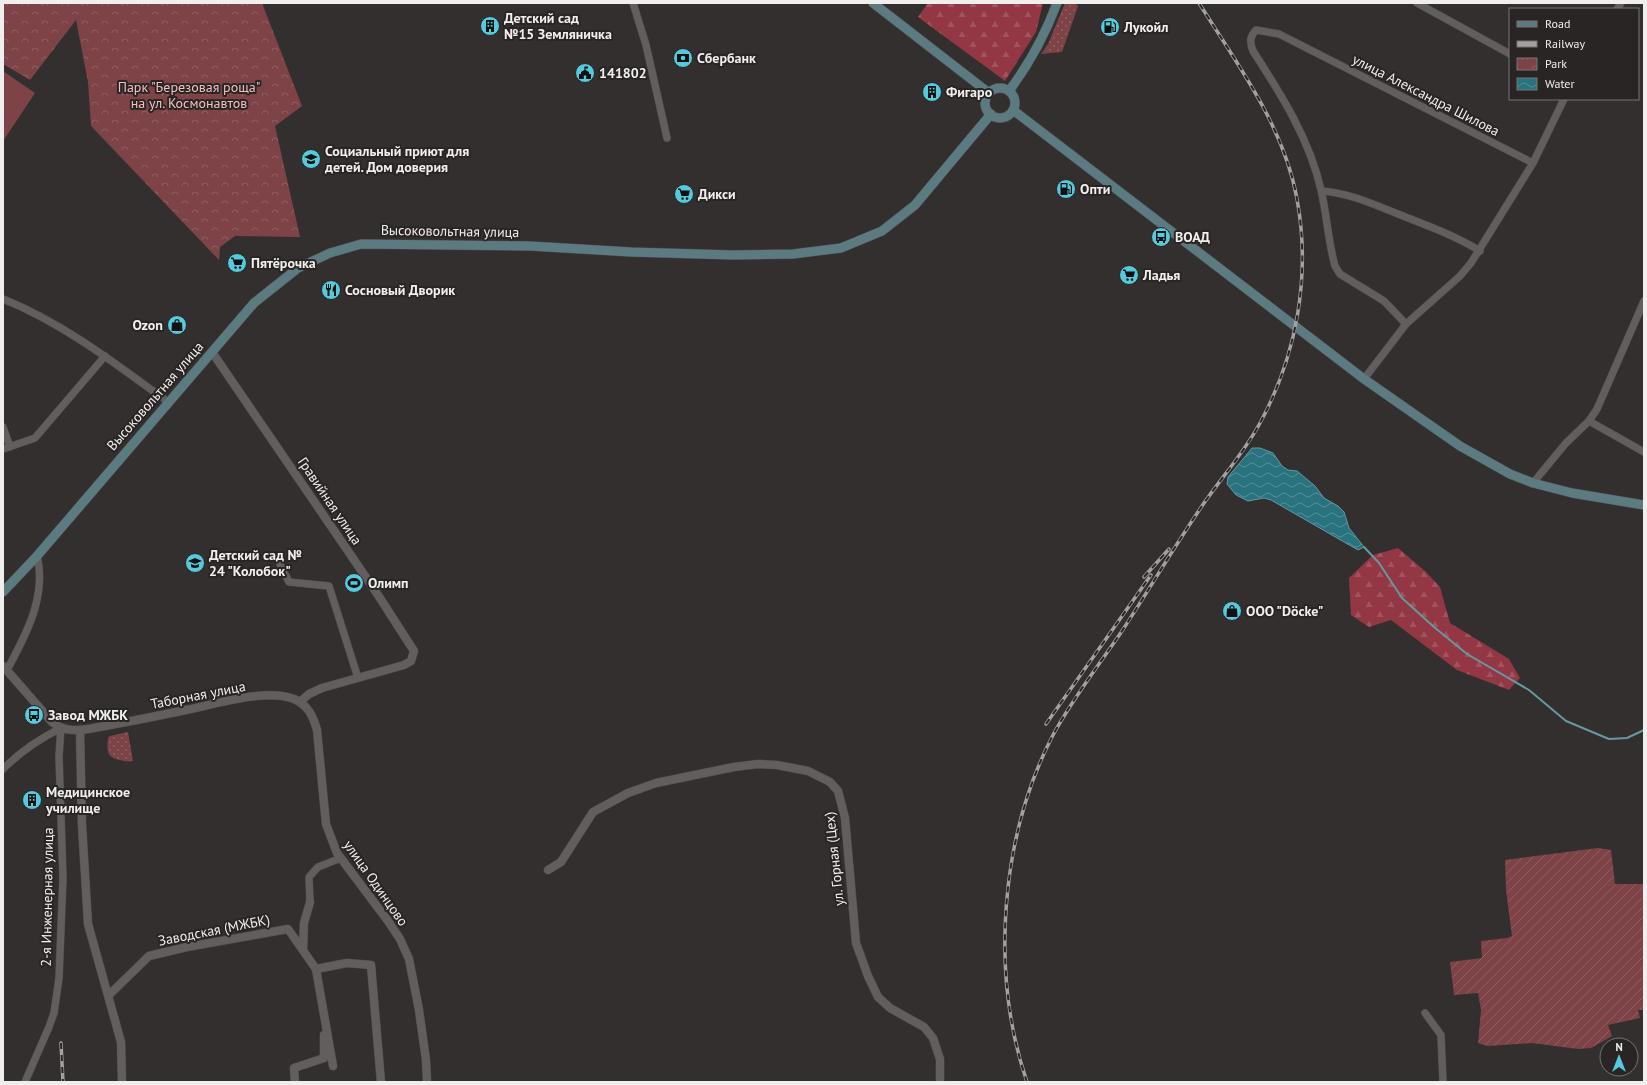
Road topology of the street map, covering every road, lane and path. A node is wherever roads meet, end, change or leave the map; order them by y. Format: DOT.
graph roads {
  1 [pos="633,3"];
  2 [pos="873,3"];
  3 [pos="1057,3"];
  4 [pos="1417,3"];
  5 [pos="1509,53"];
  6 [pos="1009,91"];
  7 [pos="989,93"];
  8 [pos="1564,100"];
  9 [pos="1013,110"];
  10 [pos="991,114"];
  11 [pos="668,138"];
  12 [pos="1533,163"];
  13 [pos="1322,191"];
  14 [pos="1480,250"];
  15 [pos="3,299"];
  16 [pos="1644,301"];
  17 [pos="1406,324"];
  18 [pos="212,352"];
  19 [pos="105,356"];
  20 [pos="1364,379"];
  21 [pos="168,402"];
  22 [pos="1589,421"];
  23 [pos="3,427"];
  24 [pos="6,448"];
  25 [pos="1644,452"];
  26 [pos="1533,483"];
  27 [pos="1644,504"];
  28 [pos="37,556"];
  29 [pos="280,564"];
  30 [pos="3,592"];
  31 [pos="5,668"];
  32 [pos="358,678"];
  33 [pos="300,702"];
  34 [pos="61,728"];
  35 [pos="80,730"];
  36 [pos="3,770"];
  37 [pos="341,858"];
  38 [pos="548,870"];
  39 [pos="310,902"];
  40 [pos="304,951"];
  41 [pos="316,970"];
  42 [pos="109,995"];
  43 [pos="1425,1013"];
  44 [pos="325,1018"];
  45 [pos="333,1066"];
  46 [pos="27,1079"];
  47 [pos="122,1082"];
  48 [pos="295,1082"];
  49 [pos="381,1082"];
  50 [pos="427,1082"];
  51 [pos="940,1082"];
  52 [pos="1443,1082"];
  1 -- 11 [label="street"];
  2 -- 7 [label="main road"];
  3 -- 6 [label="main road"];
  4 -- 5 [label="street"];
  6 -- 7 [label="main road"];
  6 -- 9 [label="main road"];
  7 -- 10 [label="main road"];
  8 -- 12 [label="street"];
  9 -- 10 [label="main road"];
  9 -- 20 [label="main road"];
  10 -- 18 [label="main road, Высоковольтная улица"];
  12 -- 13 [label="street, улица Александра Шилова"];
  12 -- 14 [label="street"];
  13 -- 14 [label="street"];
  13 -- 17 [label="street"];
  14 -- 17 [label="street"];
  15 -- 19 [label="street"];
  16 -- 22 [label="street"];
  17 -- 20 [label="street"];
  18 -- 21 [label="main road, Высоковольтная улица"];
  18 -- 32 [label="street, Гравийная улица"];
  19 -- 21 [label="street"];
  19 -- 24 [label="street"];
  20 -- 26 [label="main road"];
  21 -- 28 [label="main road, Высоковольтная улица"];
  22 -- 25 [label="street"];
  22 -- 26 [label="street"];
  23 -- 24 [label="street"];
  26 -- 27 [label="main road"];
  28 -- 30 [label="main road, Высоковольтная улица"];
  28 -- 31 [label="street"];
  29 -- 32 [label="street"];
  31 -- 34 [label="street"];
  32 -- 33 [label="street"];
  33 -- 35 [label="street, Таборная улица"];
  33 -- 37 [label="street, улица Одинцово"];
  34 -- 35 [label="street, Таборная улица"];
  34 -- 36 [label="street"];
  34 -- 46 [label="street, 2-я Инженерная улица"];
  35 -- 42 [label="street"];
  37 -- 39 [label="street"];
  37 -- 50 [label="street, улица Одинцово"];
  38 -- 51 [label="street, ул. Горная (Цех)"];
  39 -- 40 [label="street"];
  40 -- 41 [label="street, Заводская (МЖБК)"];
  40 -- 42 [label="street, Заводская (МЖБК)"];
  41 -- 44 [label="street, Заводская (МЖБК)"];
  41 -- 49 [label="street"];
  42 -- 47 [label="street"];
  43 -- 52 [label="street"];
  44 -- 45 [label="street, Заводская (МЖБК)"];
  44 -- 48 [label="street, Заводская (МЖБК)"];
}
